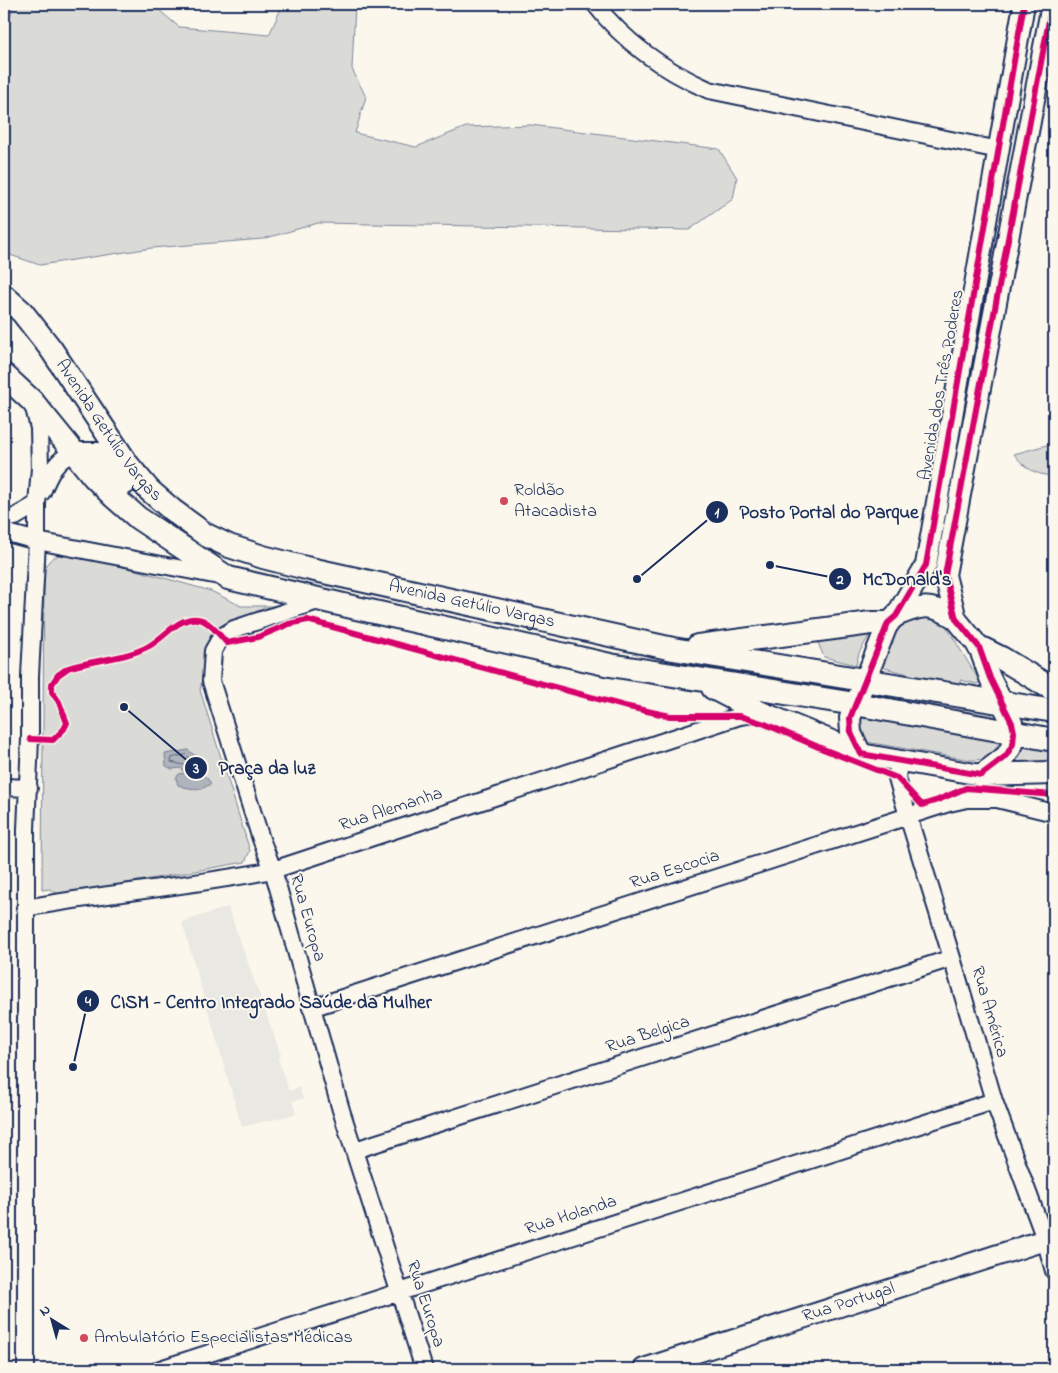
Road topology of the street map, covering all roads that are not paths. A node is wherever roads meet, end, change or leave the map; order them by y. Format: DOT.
graph roads {
  1 [pos="595,4"];
  2 [pos="1024,4"];
  3 [pos="1052,4"];
  4 [pos="999,150"];
  5 [pos="4,296"];
  6 [pos="4,375"];
  7 [pos="32,401"];
  8 [pos="75,454"];
  9 [pos="37,504"];
  10 [pos="4,520"];
  11 [pos="4,532"];
  12 [pos="206,535"];
  13 [pos="37,542"];
  14 [pos="228,578"];
  15 [pos="321,600"];
  16 [pos="892,619"];
  17 [pos="956,619"];
  18 [pos="979,647"];
  19 [pos="673,649"];
  20 [pos="690,678"];
  21 [pos="866,681"];
  22 [pos="1054,690"];
  23 [pos="1002,702"];
  24 [pos="855,704"];
  25 [pos="1054,711"];
  26 [pos="761,713"];
  27 [pos="1014,732"];
  28 [pos="1054,740"];
  29 [pos="861,754"];
  30 [pos="899,761"];
  31 [pos="1054,773"];
  32 [pos="981,775"];
  33 [pos="4,787"];
  34 [pos="28,788"];
  35 [pos="1054,813"];
  36 [pos="908,816"];
  37 [pos="273,870"];
  38 [pos="25,908"];
  39 [pos="952,958"];
  40 [pos="311,1008"];
  41 [pos="994,1101"];
  42 [pos="355,1150"];
  43 [pos="1050,1238"];
  44 [pos="1054,1271"];
  45 [pos="400,1292"];
  46 [pos="26,1369"];
  47 [pos="160,1369"];
  48 [pos="424,1369"];
  49 [pos="644,1369"];
  1 -- 4 [label="street"];
  2 -- 4 [label="street, Avenida dos Três Poderes"];
  3 -- 17 [label="street, Avenida dos Três Poderes"];
  4 -- 16 [label="street, Avenida dos Três Poderes"];
  5 -- 12 [label="main road, Avenida Getúlio Vargas"];
  6 -- 7 [label="main road, Avenida Getúlio Vargas"];
  7 -- 8 [label="main road, Avenida Getúlio Vargas"];
  7 -- 9 [label="street"];
  8 -- 9 [label="street"];
  8 -- 12 [label="main road"];
  8 -- 14 [label="main road, Avenida Getúlio Vargas"];
  9 -- 10 [label="street"];
  9 -- 13 [label="street"];
  11 -- 13 [label="street, Avenida Getúlio Vargas"];
  12 -- 19 [label="main road, Avenida Getúlio Vargas"];
  13 -- 14 [label="street, Avenida Getúlio Vargas"];
  13 -- 34 [label="street"];
  14 -- 15 [label="main road, Avenida Getúlio Vargas"];
  15 -- 20 [label="main road, Avenida Getúlio Vargas"];
  15 -- 37 [label="street, Rua Europa"];
  16 -- 17 [label="street"];
  16 -- 19 [label="main road"];
  16 -- 21 [label="street, Avenida dos Três Poderes"];
  17 -- 18 [label="street, Avenida dos Três Poderes"];
  18 -- 22 [label="main road"];
  18 -- 23 [label="street, Avenida dos Três Poderes"];
  19 -- 21 [label="main road, Avenida Getúlio Vargas"];
  20 -- 24 [label="main road, Avenida Getúlio Vargas"];
  20 -- 26 [label="main road"];
  21 -- 23 [label="main road, Avenida Getúlio Vargas"];
  21 -- 24 [label="street, Avenida dos Três Poderes"];
  23 -- 25 [label="main road, Avenida Getúlio Vargas"];
  23 -- 27 [label="street, Avenida dos Três Poderes"];
  24 -- 27 [label="main road, Avenida Getúlio Vargas"];
  24 -- 29 [label="street, Avenida dos Três Poderes"];
  26 -- 29 [label="main road"];
  26 -- 37 [label="street, Rua Alemanha"];
  27 -- 28 [label="main road, Avenida Getúlio Vargas"];
  27 -- 32 [label="street"];
  29 -- 30 [label="street"];
  30 -- 32 [label="street"];
  30 -- 36 [label="street, Rua América"];
  31 -- 32 [label="main road"];
  33 -- 34 [label="street"];
  34 -- 38 [label="street"];
  35 -- 36 [label="street, Rua Escocia"];
  36 -- 39 [label="street, Rua América"];
  36 -- 40 [label="street, Rua Escocia"];
  37 -- 38 [label="street, Rua Alemanha"];
  37 -- 40 [label="street, Rua Europa"];
  38 -- 46 [label="street"];
  39 -- 41 [label="street, Rua América"];
  39 -- 42 [label="street, Rua Belgica"];
  40 -- 42 [label="street, Rua Europa"];
  41 -- 43 [label="street, Rua América"];
  41 -- 45 [label="street, Rua Holanda"];
  42 -- 45 [label="street, Rua Europa"];
  43 -- 44 [label="street, Rua América"];
  43 -- 49 [label="street, Rua Portugal"];
  45 -- 47 [label="street, Rua Holanda"];
  45 -- 48 [label="street, Rua Europa"];
}
